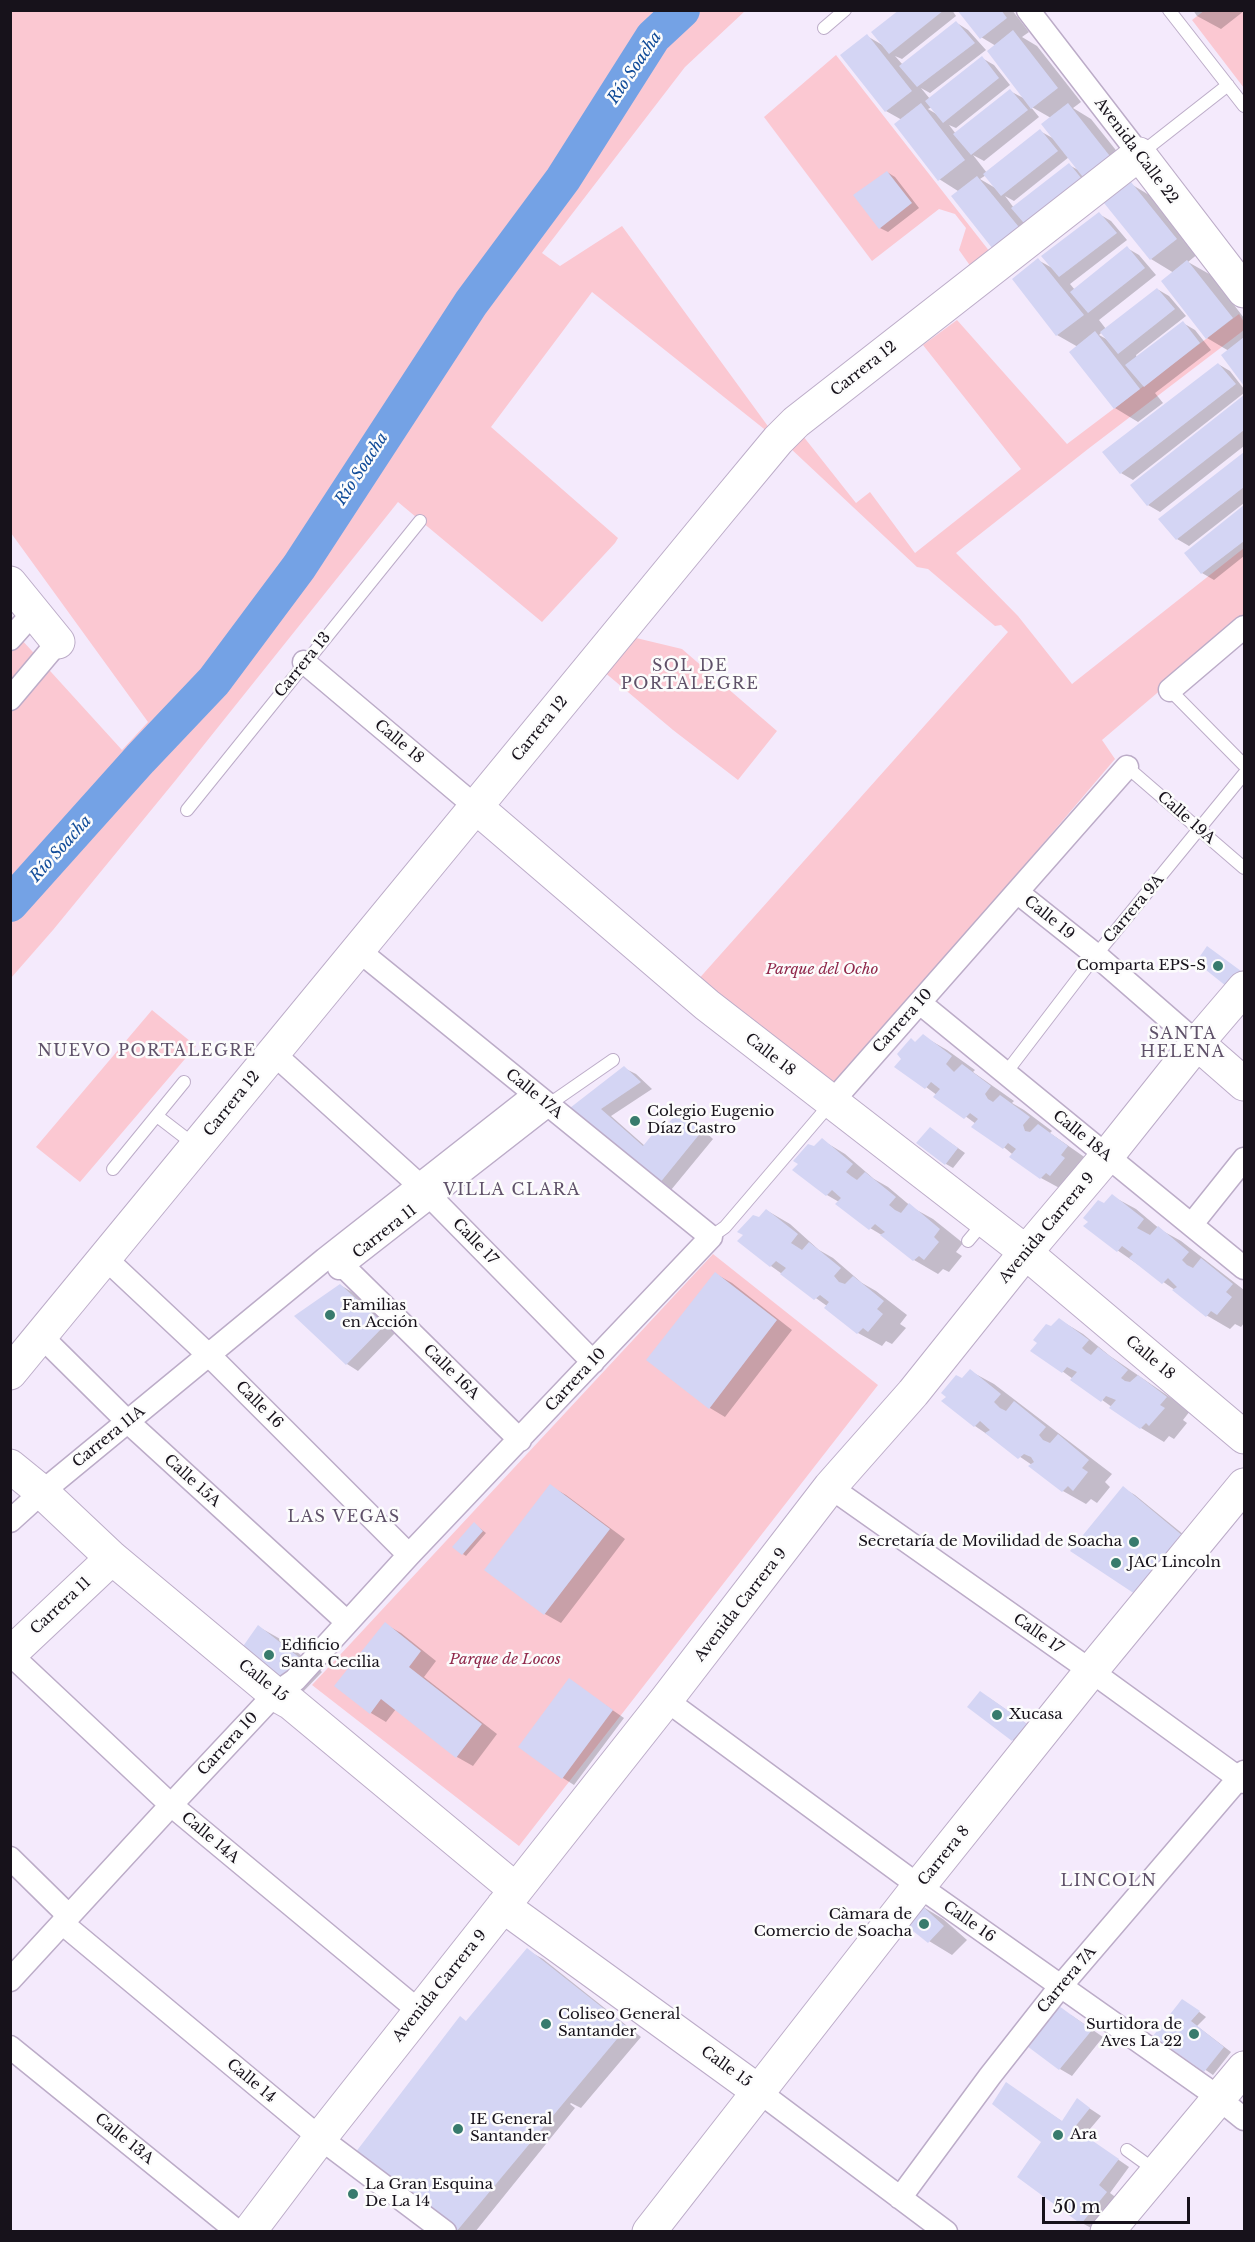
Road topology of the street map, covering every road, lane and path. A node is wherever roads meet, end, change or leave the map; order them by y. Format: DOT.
graph roads {
  1 [pos="845,10"];
  2 [pos="1028,10"];
  3 [pos="1169,10"];
  4 [pos="824,28"];
  5 [pos="1228,85"];
  6 [pos="1245,106"];
  7 [pos="1139,154"];
  8 [pos="1245,291"];
  9 [pos="420,521"];
  10 [pos="10,583"];
  11 [pos="33,613"];
  12 [pos="1245,627"];
  13 [pos="10,639"];
  14 [pos="58,642"];
  15 [pos="304,662"];
  16 [pos="1170,690"];
  17 [pos="10,699"];
  18 [pos="1245,765"];
  19 [pos="1127,767"];
  20 [pos="1245,774"];
  21 [pos="476,807"];
  22 [pos="187,810"];
  23 [pos="1200,830"];
  24 [pos="1245,868"];
  25 [pos="1017,892"];
  26 [pos="358,950"];
  27 [pos="1096,955"];
  28 [pos="1245,988"];
  29 [pos="920,1003"];
  30 [pos="1197,1043"];
  31 [pos="273,1053"];
  32 [pos="614,1060"];
  33 [pos="1005,1074"];
  34 [pos="184,1082"];
  35 [pos="1245,1084"];
  36 [pos="541,1100"];
  37 [pos="831,1102"];
  38 [pos="156,1116"];
  39 [pos="197,1146"];
  40 [pos="1107,1156"];
  41 [pos="1245,1159"];
  42 [pos="113,1169"];
  43 [pos="425,1190"];
  44 [pos="1192,1224"];
  45 [pos="711,1237"];
  46 [pos="1025,1253"];
  47 [pos="105,1258"];
  48 [pos="336,1260"];
  49 [pos="1245,1268"];
  50 [pos="41,1336"];
  51 [pos="213,1359"];
  52 [pos="593,1362"];
  53 [pos="13,1365"];
  54 [pos="128,1422"];
  55 [pos="1245,1437"];
  56 [pos="520,1440"];
  57 [pos="10,1466"];
  58 [pos="1245,1485"];
  59 [pos="830,1488"];
  60 [pos="42,1492"];
  61 [pos="10,1521"];
  62 [pos="409,1556"];
  63 [pos="112,1558"];
  64 [pos="348,1622"];
  65 [pos="10,1654"];
  66 [pos="1091,1671"];
  67 [pos="275,1694"];
  68 [pos="666,1700"];
  69 [pos="1243,1777"];
  70 [pos="171,1805"];
  71 [pos="10,1857"];
  72 [pos="919,1886"];
  73 [pos="517,1889"];
  74 [pos="66,1920"];
  75 [pos="10,1980"];
  76 [pos="1060,1987"];
  77 [pos="419,2012"];
  78 [pos="10,2047"];
  79 [pos="1245,2068"];
  80 [pos="758,2091"];
  81 [pos="1218,2099"];
  82 [pos="1245,2120"];
  83 [pos="320,2138"];
  84 [pos="1127,2150"];
  85 [pos="1157,2172"];
  86 [pos="900,2198"];
  87 [pos="939,2230"];
  88 [pos="238,2232"];
  89 [pos="249,2232"];
  90 [pos="445,2232"];
  91 [pos="649,2232"];
  92 [pos="1107,2232"];
  1 -- 4 [label="lane"];
  2 -- 7 [label="street, Avenida Calle 22"];
  3 -- 5 [label="lane"];
  5 -- 6 [label="lane"];
  5 -- 7 [label="lane"];
  7 -- 8 [label="street, Avenida Calle 22"];
  7 -- 21 [label="street, Carrera 12"];
  9 -- 15 [label="lane, Carrera 13"];
  10 -- 11 [label="street"];
  11 -- 13 [label="street"];
  11 -- 14 [label="street"];
  12 -- 16 [label="street"];
  14 -- 17 [label="street"];
  15 -- 21 [label="street, Calle 18"];
  15 -- 22 [label="lane, Carrera 13"];
  16 -- 18 [label="lane"];
  19 -- 23 [label="lane, Calle 19A"];
  19 -- 25 [label="street, Carrera 10"];
  20 -- 23 [label="lane, Carrera 9A"];
  21 -- 26 [label="street, Carrera 12"];
  21 -- 37 [label="street, Calle 18"];
  23 -- 24 [label="lane, Calle 19A"];
  23 -- 27 [label="lane, Carrera 9A"];
  25 -- 27 [label="street, Calle 19"];
  25 -- 29 [label="street, Carrera 10"];
  26 -- 31 [label="street, Carrera 12"];
  26 -- 36 [label="street, Calle 17A"];
  27 -- 30 [label="street, Calle 19"];
  27 -- 33 [label="lane, Carrera 9A"];
  28 -- 30 [label="street, Avenida Carrera 9"];
  29 -- 33 [label="street, Calle 18A"];
  29 -- 37 [label="street, Carrera 10"];
  30 -- 35 [label="street, Calle 19"];
  30 -- 40 [label="street, Avenida Carrera 9"];
  31 -- 39 [label="street, Carrera 12"];
  31 -- 43 [label="street, Calle 17"];
  32 -- 36 [label="lane, Carrera 11"];
  33 -- 40 [label="street, Calle 18A"];
  34 -- 38 [label="lane"];
  36 -- 43 [label="street, Carrera 11"];
  36 -- 45 [label="street, Calle 17A"];
  37 -- 45 [label="lane, Carrera 10"];
  37 -- 46 [label="street, Calle 18"];
  38 -- 39 [label="lane"];
  38 -- 42 [label="lane"];
  39 -- 47 [label="street, Carrera 12"];
  40 -- 44 [label="street, Calle 18A"];
  40 -- 46 [label="street, Avenida Carrera 9"];
  41 -- 44 [label="street"];
  43 -- 48 [label="street, Carrera 11"];
  43 -- 52 [label="street, Calle 17"];
  44 -- 49 [label="street, Calle 18A"];
  45 -- 52 [label="street, Carrera 10"];
  46 -- 55 [label="street, Calle 18"];
  46 -- 59 [label="street, Avenida Carrera 9"];
  47 -- 50 [label="street, Carrera 12"];
  47 -- 51 [label="street, Calle 16"];
  48 -- 51 [label="street, Carrera 11"];
  48 -- 56 [label="street, Calle 16A"];
  50 -- 53 [label="street, Carrera 12"];
  50 -- 54 [label="street, Calle 15A"];
  51 -- 54 [label="street, Carrera 11A"];
  51 -- 62 [label="street, Calle 16"];
  52 -- 56 [label="street, Carrera 10"];
  54 -- 60 [label="street, Carrera 11A"];
  54 -- 64 [label="street, Calle 15A"];
  56 -- 62 [label="street, Carrera 10"];
  57 -- 60 [label="street, Calle 15"];
  58 -- 66 [label="street, Carrera 8"];
  59 -- 66 [label="street, Calle 17"];
  59 -- 68 [label="street, Avenida Carrera 9"];
  60 -- 61 [label="street, Carrera 11A"];
  60 -- 63 [label="street, Calle 15"];
  62 -- 64 [label="street, Carrera 10"];
  63 -- 65 [label="street, Carrera 11"];
  63 -- 67 [label="street, Calle 15"];
  64 -- 67 [label="street, Carrera 10"];
  65 -- 70 [label="street, Calle 14A"];
  66 -- 69 [label="street, Calle 17"];
  66 -- 72 [label="street, Carrera 8"];
  67 -- 70 [label="street, Carrera 10"];
  67 -- 73 [label="street, Calle 15"];
  68 -- 72 [label="street, Calle 16"];
  68 -- 73 [label="street, Avenida Carrera 9"];
  69 -- 76 [label="street, Carrera 7A"];
  70 -- 74 [label="street, Carrera 10"];
  70 -- 77 [label="street, Calle 14A"];
  71 -- 74 [label="street, Calle 14"];
  72 -- 76 [label="street, Calle 16"];
  72 -- 80 [label="street, Carrera 8"];
  73 -- 77 [label="street, Avenida Carrera 9"];
  73 -- 80 [label="street, Calle 15"];
  74 -- 75 [label="street, Carrera 10"];
  74 -- 83 [label="street, Calle 14"];
  76 -- 81 [label="street, Calle 16"];
  76 -- 86 [label="street, Carrera 7A"];
  77 -- 83 [label="street, Avenida Carrera 9"];
  78 -- 88 [label="street, Calle 13A"];
  79 -- 81 [label="street"];
  80 -- 86 [label="street, Calle 15"];
  80 -- 91 [label="street, Carrera 8"];
  81 -- 82 [label="street, Calle 16"];
  81 -- 85 [label="street"];
  83 -- 89 [label="street, Avenida Carrera 9"];
  83 -- 90 [label="street, Calle 14"];
  84 -- 85 [label="lane"];
  85 -- 92 [label="street"];
  86 -- 87 [label="street, Calle 15"];
}
